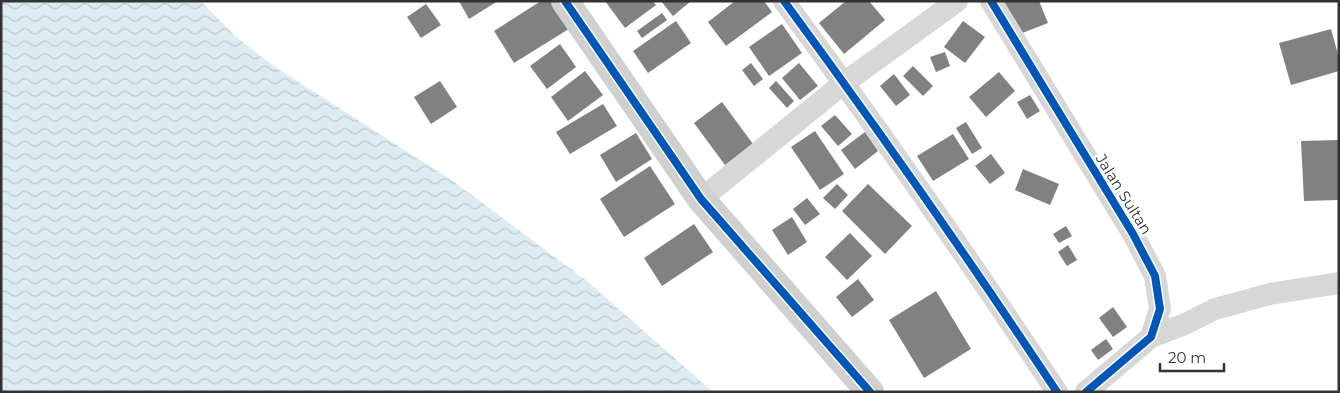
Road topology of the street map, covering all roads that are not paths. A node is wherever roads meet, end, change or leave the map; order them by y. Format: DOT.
graph roads {
  1 [pos="566,1"];
  2 [pos="784,1"];
  3 [pos="957,1"];
  4 [pos="990,1"];
  5 [pos="844,83"];
  6 [pos="702,199"];
  7 [pos="1339,283"];
  8 [pos="1151,337"];
  9 [pos="870,392"];
  10 [pos="1057,392"];
  11 [pos="1086,392"];
  1 -- 6 [label="street"];
  2 -- 5 [label="street"];
  3 -- 5 [label="street"];
  4 -- 8 [label="street, Jalan Sultan"];
  5 -- 6 [label="street"];
  5 -- 10 [label="street"];
  6 -- 9 [label="street"];
  7 -- 8 [label="street"];
  8 -- 11 [label="street"];
}
